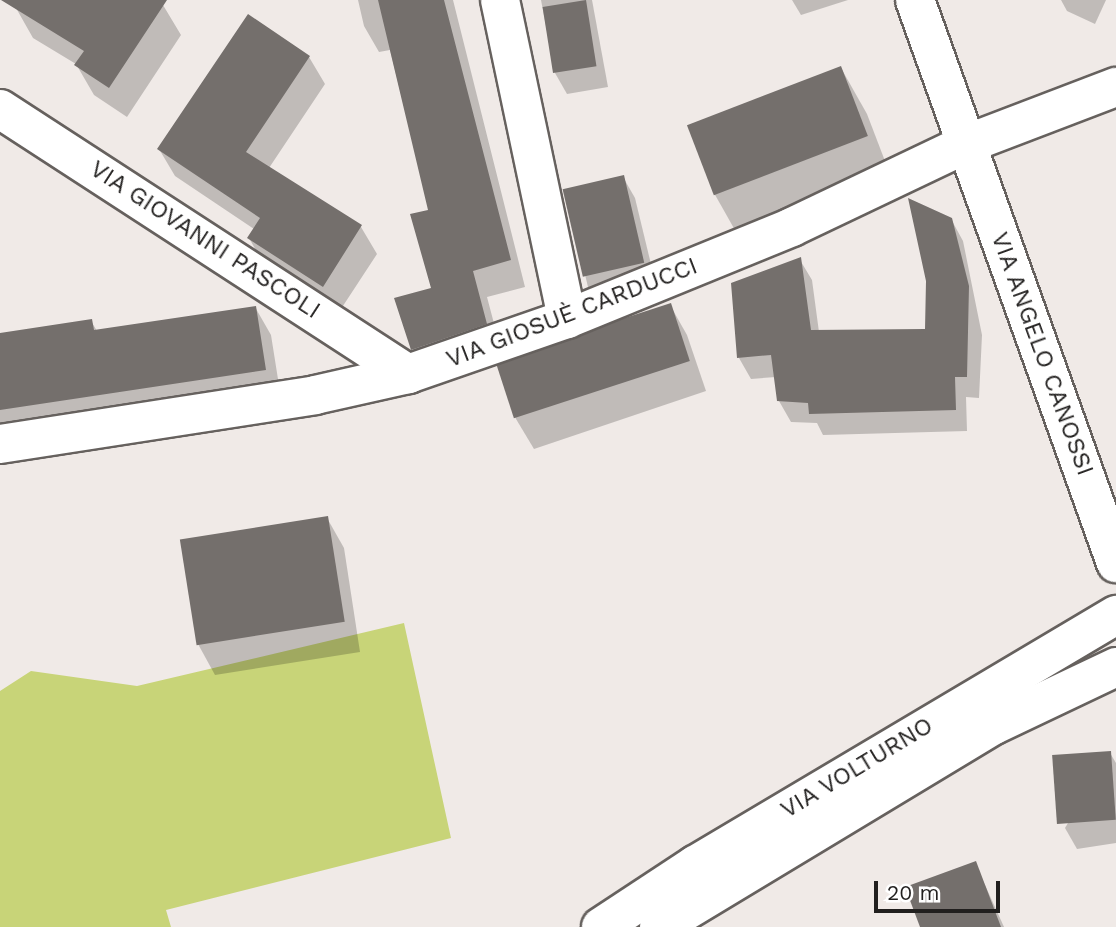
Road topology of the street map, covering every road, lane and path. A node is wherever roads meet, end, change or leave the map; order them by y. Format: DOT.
graph roads {
  1 [pos="500,0"];
  2 [pos="915,0"];
  3 [pos="1116,87"];
  4 [pos="0,109"];
  5 [pos="964,145"];
  6 [pos="567,319"];
  7 [pos="408,374"];
  8 [pos="0,444"];
  9 [pos="1116,563"];
  10 [pos="1116,615"];
  11 [pos="1116,667"];
  12 [pos="601,927"];
  13 [pos="659,927"];
  1 -- 6 [label="street"];
  2 -- 5 [label="street, VIA ANGELO CANOSSI"];
  3 -- 5 [label="street, VIA GIOSUÈ CARDUCCI"];
  4 -- 7 [label="street, VIA GIOVANNI PASCOLI"];
  5 -- 6 [label="street, VIA GIOSUÈ CARDUCCI"];
  5 -- 9 [label="street, VIA ANGELO CANOSSI"];
  6 -- 7 [label="street, VIA GIOSUÈ CARDUCCI"];
  7 -- 8 [label="street, VIA GIOSUÈ CARDUCCI"];
  10 -- 12 [label="street, VIA VOLTURNO"];
  11 -- 13 [label="street, VIA VOLTURNO"];
}
